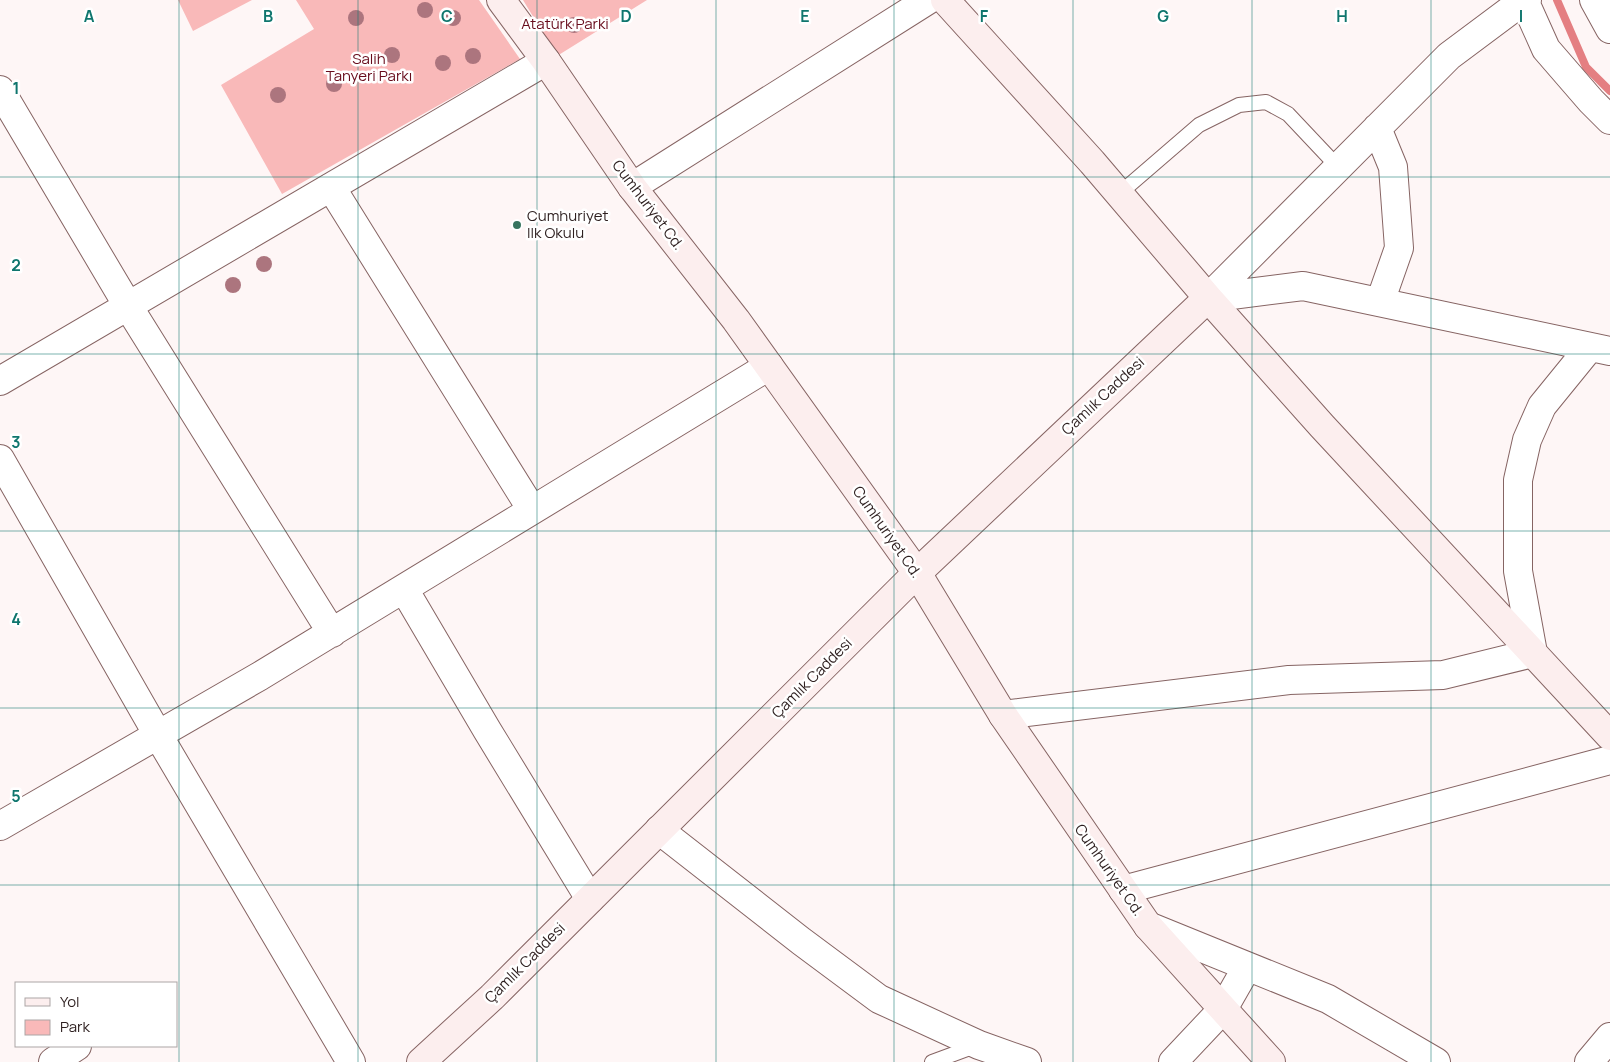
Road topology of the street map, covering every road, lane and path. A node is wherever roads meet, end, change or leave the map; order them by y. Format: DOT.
graph roads {
  1 [pos="502,0"];
  2 [pos="928,0"];
  3 [pos="945,0"];
  4 [pos="1525,0"];
  5 [pos="1594,0"];
  6 [pos="1610,29"];
  7 [pos="546,61"];
  8 [pos="0,90"];
  9 [pos="1610,120"];
  10 [pos="1377,128"];
  11 [pos="1338,167"];
  12 [pos="331,187"];
  13 [pos="632,187"];
  14 [pos="1119,194"];
  15 [pos="1208,298"];
  16 [pos="1380,302"];
  17 [pos="128,306"];
  18 [pos="1600,349"];
  19 [pos="769,366"];
  20 [pos="0,381"];
  21 [pos="0,459"];
  22 [pos="532,510"];
  23 [pos="917,574"];
  24 [pos="404,589"];
  25 [pos="332,633"];
  26 [pos="1533,653"];
  27 [pos="1002,715"];
  28 [pos="158,735"];
  29 [pos="1610,736"];
  30 [pos="1610,760"];
  31 [pos="0,826"];
  32 [pos="659,830"];
  33 [pos="1123,890"];
  34 [pos="590,898"];
  35 [pos="1148,926"];
  36 [pos="1247,967"];
  37 [pos="1223,1009"];
  38 [pos="1610,1037"];
  39 [pos="979,1044"];
  40 [pos="76,1047"];
  41 [pos="53,1062"];
  42 [pos="350,1062"];
  43 [pos="421,1062"];
  44 [pos="932,1062"];
  45 [pos="1027,1062"];
  46 [pos="1173,1062"];
  47 [pos="1272,1062"];
  48 [pos="1436,1062"];
  49 [pos="1588,1062"];
  1 -- 7 [label="street, Cumhuriyet Cd."];
  2 -- 13 [label="street"];
  3 -- 14 [label="street"];
  4 -- 9 [label="street"];
  4 -- 10 [label="street"];
  5 -- 6 [label="street"];
  7 -- 12 [label="street"];
  7 -- 13 [label="street, Cumhuriyet Cd."];
  8 -- 17 [label="street"];
  10 -- 11 [label="street"];
  10 -- 16 [label="street"];
  11 -- 14 [label="lane"];
  11 -- 15 [label="street"];
  12 -- 17 [label="street"];
  12 -- 22 [label="street"];
  13 -- 19 [label="street, Cumhuriyet Cd."];
  14 -- 15 [label="street"];
  15 -- 16 [label="street"];
  15 -- 23 [label="street, Çamlık Caddesi"];
  15 -- 26 [label="street"];
  16 -- 18 [label="street"];
  17 -- 20 [label="street"];
  17 -- 25 [label="street"];
  18 -- 26 [label="street"];
  19 -- 22 [label="street"];
  19 -- 23 [label="street, Cumhuriyet Cd."];
  21 -- 28 [label="street"];
  22 -- 24 [label="street"];
  23 -- 27 [label="street, Cumhuriyet Cd."];
  23 -- 32 [label="street, Çamlık Caddesi"];
  24 -- 25 [label="street"];
  24 -- 34 [label="street"];
  25 -- 28 [label="street"];
  26 -- 27 [label="street"];
  26 -- 29 [label="street"];
  27 -- 33 [label="street, Cumhuriyet Cd."];
  28 -- 31 [label="street"];
  28 -- 42 [label="street"];
  30 -- 33 [label="street"];
  32 -- 34 [label="street, Çamlık Caddesi"];
  32 -- 39 [label="street"];
  33 -- 35 [label="street, Cumhuriyet Cd."];
  34 -- 43 [label="street, Çamlık Caddesi"];
  35 -- 36 [label="street"];
  35 -- 37 [label="street, Cumhuriyet Cd."];
  36 -- 37 [label="street"];
  36 -- 48 [label="street"];
  37 -- 46 [label="street"];
  37 -- 47 [label="street, Cumhuriyet Cd."];
  38 -- 49 [label="street"];
  39 -- 44 [label="lane"];
  39 -- 45 [label="street"];
  40 -- 41 [label="street"];
}
